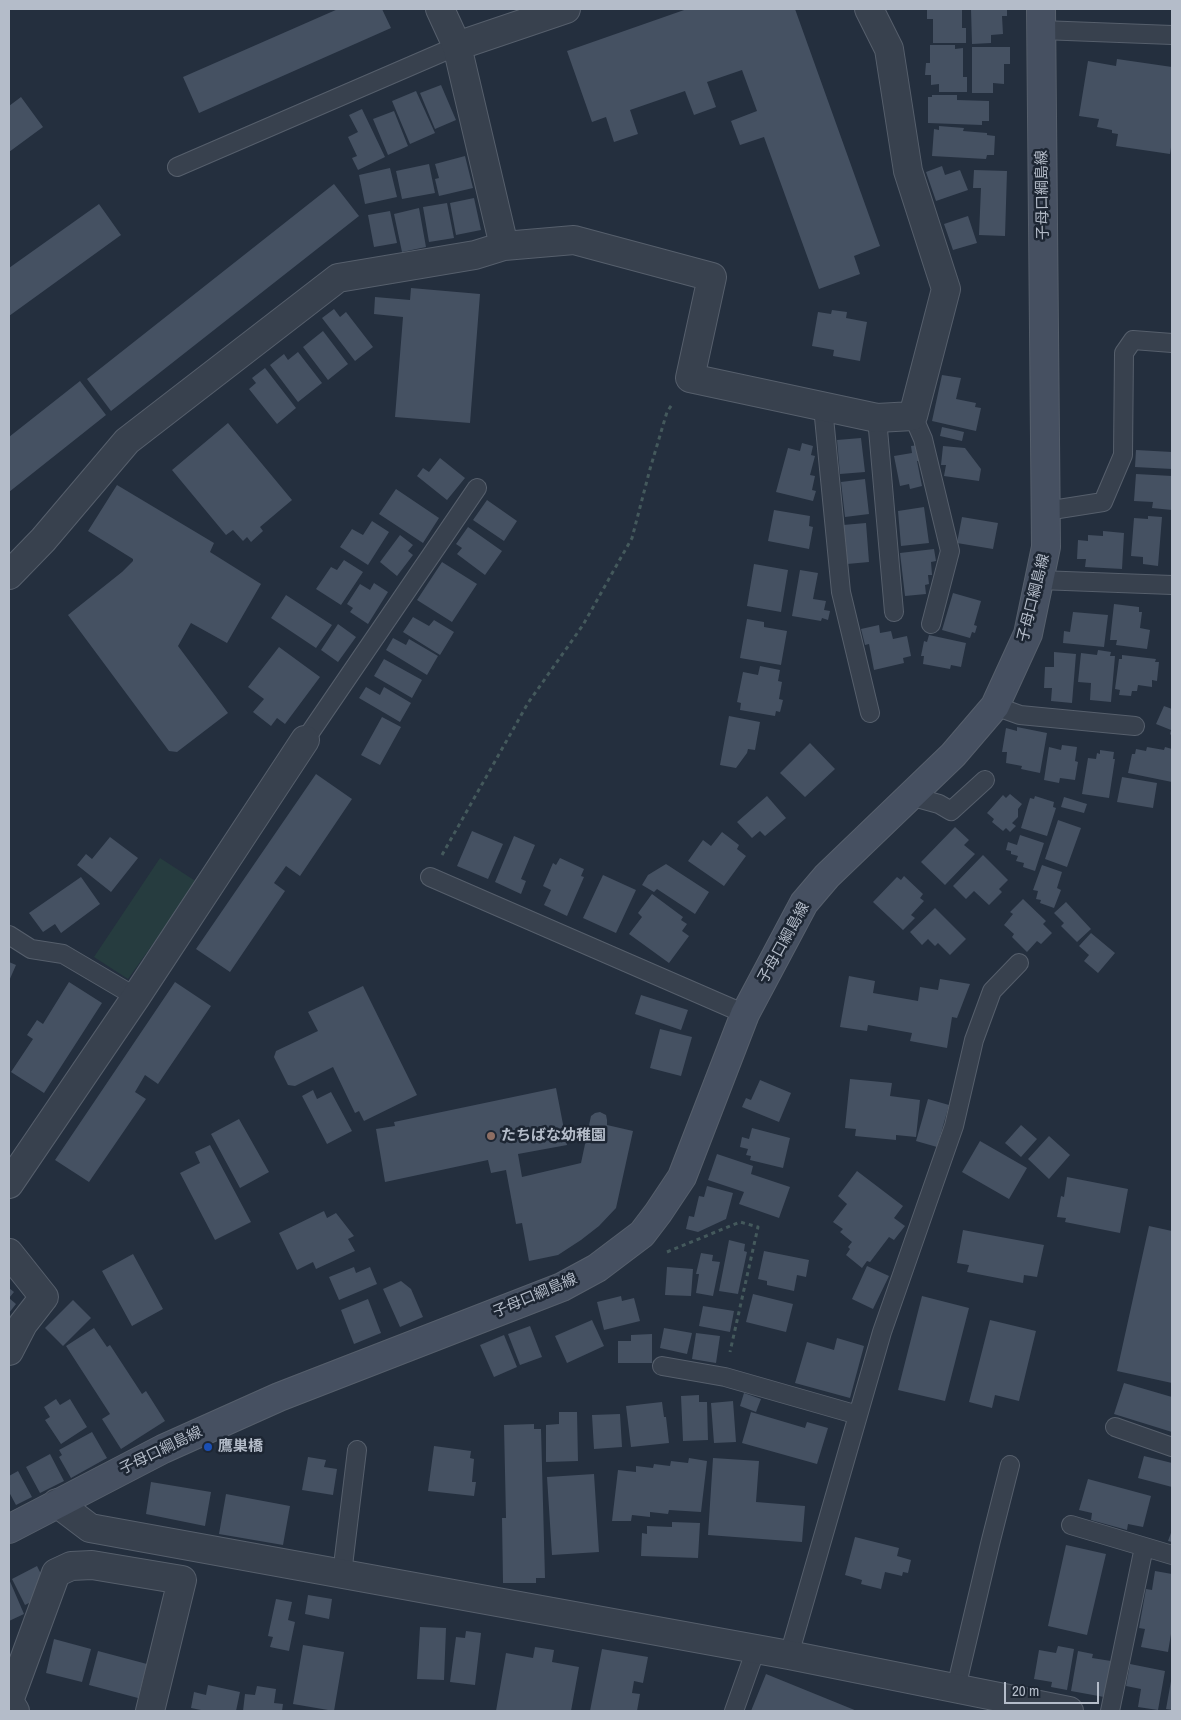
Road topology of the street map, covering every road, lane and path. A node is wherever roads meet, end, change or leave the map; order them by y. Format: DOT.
graph roads {
  1 [pos="440,9"];
  2 [pos="566,9"];
  3 [pos="869,9"];
  4 [pos="1041,19"];
  5 [pos="1172,35"];
  6 [pos="457,46"];
  7 [pos="177,167"];
  8 [pos="504,246"];
  9 [pos="1172,343"];
  10 [pos="690,378"];
  11 [pos="822,407"];
  12 [pos="913,416"];
  13 [pos="877,418"];
  14 [pos="477,488"];
  15 [pos="1046,511"];
  16 [pos="9,575"];
  17 [pos="1039,580"];
  18 [pos="1172,585"];
  19 [pos="894,612"];
  20 [pos="931,624"];
  21 [pos="995,706"];
  22 [pos="870,713"];
  23 [pos="1135,726"];
  24 [pos="305,740"];
  25 [pos="985,780"];
  26 [pos="910,796"];
  27 [pos="430,877"];
  28 [pos="9,935"];
  29 [pos="1019,963"];
  30 [pos="136,997"];
  31 [pos="745,1014"];
  32 [pos="9,1184"];
  33 [pos="622,1250"];
  34 [pos="9,1252"];
  35 [pos="9,1351"];
  36 [pos="662,1366"];
  37 [pos="725,1377"];
  38 [pos="858,1415"];
  39 [pos="1115,1428"];
  40 [pos="1172,1447"];
  41 [pos="357,1450"];
  42 [pos="1010,1465"];
  43 [pos="57,1503"];
  44 [pos="1070,1525"];
  45 [pos="9,1530"];
  46 [pos="1144,1547"];
  47 [pos="1172,1555"];
  48 [pos="342,1574"];
  49 [pos="18,1649"];
  50 [pos="756,1649"];
  51 [pos="789,1655"];
  52 [pos="956,1688"];
  53 [pos="15,1711"];
  54 [pos="150,1711"];
  55 [pos="734,1711"];
  56 [pos="1070,1711"];
  57 [pos="1110,1711"];
  1 -- 6 [label="street"];
  2 -- 6 [label="street"];
  3 -- 12 [label="street"];
  4 -- 5 [label="lane"];
  4 -- 15 [label="main road, 子母口綱島線"];
  6 -- 7 [label="lane"];
  6 -- 8 [label="street"];
  8 -- 10 [label="street"];
  8 -- 16 [label="street"];
  9 -- 15 [label="lane"];
  10 -- 11 [label="street"];
  10 -- 27 [label="path"];
  11 -- 13 [label="street"];
  11 -- 22 [label="lane"];
  12 -- 13 [label="street"];
  12 -- 20 [label="lane"];
  13 -- 19 [label="lane"];
  14 -- 24 [label="lane"];
  15 -- 17 [label="main road, 子母口綱島線"];
  17 -- 18 [label="lane"];
  17 -- 21 [label="main road, 子母口綱島線"];
  21 -- 23 [label="lane"];
  21 -- 26 [label="main road, 子母口綱島線"];
  24 -- 30 [label="street"];
  25 -- 26 [label="lane"];
  26 -- 31 [label="main road, 子母口綱島線"];
  27 -- 31 [label="lane"];
  28 -- 30 [label="lane"];
  29 -- 38 [label="lane"];
  30 -- 32 [label="street"];
  31 -- 33 [label="main road, 子母口綱島線"];
  33 -- 37 [label="path"];
  33 -- 43 [label="main road, 子母口綱島線"];
  34 -- 35 [label="street"];
  36 -- 37 [label="lane"];
  37 -- 38 [label="lane"];
  38 -- 51 [label="lane"];
  39 -- 40 [label="lane"];
  41 -- 48 [label="lane"];
  42 -- 52 [label="lane"];
  43 -- 45 [label="main road, 子母口綱島線"];
  43 -- 48 [label="street"];
  44 -- 46 [label="lane"];
  46 -- 47 [label="lane"];
  46 -- 57 [label="lane"];
  48 -- 50 [label="street"];
  49 -- 53 [label="street"];
  49 -- 54 [label="street"];
  50 -- 51 [label="street"];
  50 -- 55 [label="lane"];
  51 -- 52 [label="street"];
  52 -- 56 [label="street"];
}
